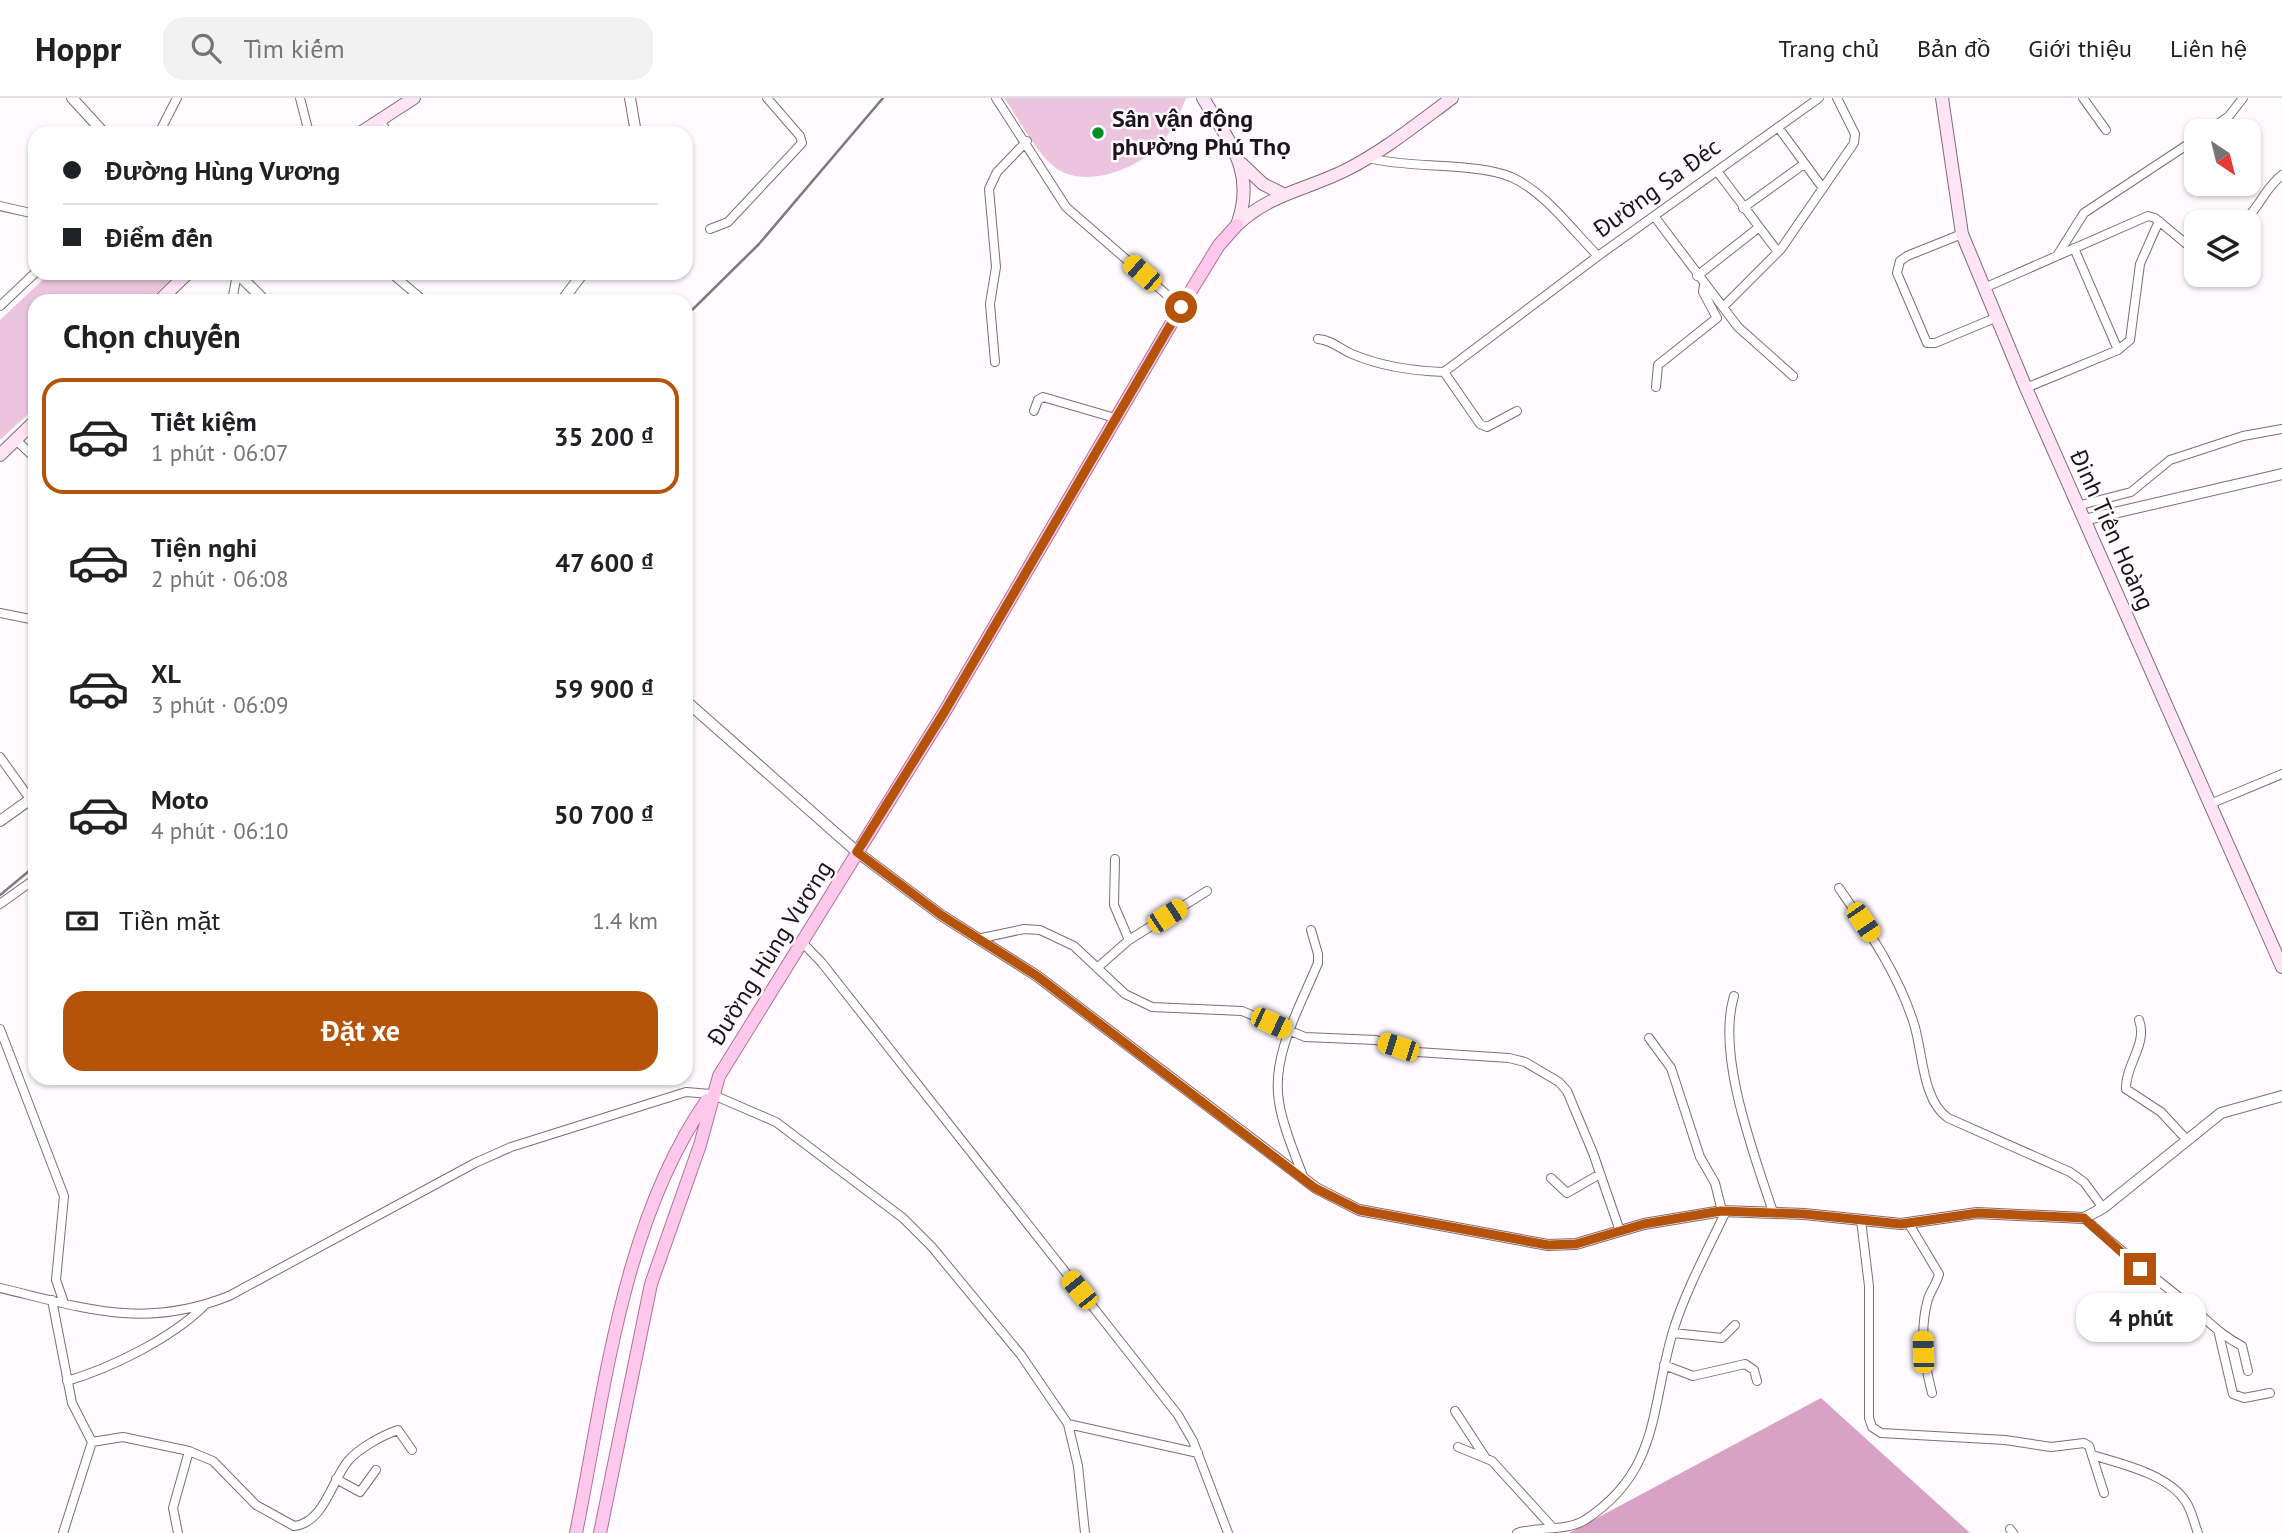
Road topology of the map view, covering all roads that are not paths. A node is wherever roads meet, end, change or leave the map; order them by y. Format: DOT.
graph roads {
  1 [pos="72,98"];
  2 [pos="177,98"];
  3 [pos="300,98"];
  4 [pos="414,98"];
  5 [pos="630,98"];
  6 [pos="767,98"];
  7 [pos="996,98"];
  8 [pos="1203,98"];
  9 [pos="1452,98"];
  10 [pos="1819,98"];
  11 [pos="1837,98"];
  12 [pos="1942,98"];
  13 [pos="2083,98"];
  14 [pos="2243,98"];
  15 [pos="2225,119"];
  16 [pos="380,120"];
  17 [pos="98,126"];
  18 [pos="163,126"];
  19 [pos="307,126"];
  20 [pos="371,126"];
  21 [pos="384,126"];
  22 [pos="635,126"];
  23 [pos="1778,127"];
  24 [pos="2106,130"];
  25 [pos="1027,141"];
  26 [pos="2184,147"];
  27 [pos="1368,158"];
  28 [pos="1241,163"];
  29 [pos="1804,164"];
  30 [pos="1717,171"];
  31 [pos="2282,174"];
  32 [pos="1822,187"];
  33 [pos="1283,194"];
  34 [pos="0,206"];
  35 [pos="1743,208"];
  36 [pos="2256,210"];
  37 [pos="28,212"];
  38 [pos="1654,216"];
  39 [pos="2159,221"];
  40 [pos="1237,225"];
  41 [pos="1758,228"];
  42 [pos="710,229"];
  43 [pos="1962,234"];
  44 [pos="2184,242"];
  45 [pos="2074,248"];
  46 [pos="1778,252"];
  47 [pos="2057,256"];
  48 [pos="1598,257"];
  49 [pos="1697,276"];
  50 [pos="28,280"];
  51 [pos="181,280"];
  52 [pos="244,280"];
  53 [pos="399,280"];
  54 [pos="1704,285"];
  55 [pos="1984,288"];
  56 [pos="166,294"];
  57 [pos="258,294"];
  58 [pos="416,294"];
  59 [pos="0,306"];
  60 [pos="1181,307"];
  61 [pos="1723,307"];
  62 [pos="1996,318"];
  63 [pos="1318,339"];
  64 [pos="2118,350"];
  65 [pos="996,362"];
  66 [pos="1444,372"];
  67 [pos="1793,376"];
  68 [pos="1656,387"];
  69 [pos="2026,388"];
  70 [pos="1034,411"];
  71 [pos="1517,411"];
  72 [pos="1115,418"];
  73 [pos="28,428"];
  74 [pos="2282,429"];
  75 [pos="16,440"];
  76 [pos="28,451"];
  77 [pos="0,455"];
  78 [pos="2282,474"];
  79 [pos="2077,506"];
  80 [pos="2084,520"];
  81 [pos="0,613"];
  82 [pos="28,619"];
  83 [pos="693,707"];
  84 [pos="0,757"];
  85 [pos="2282,774"];
  86 [pos="28,792"];
  87 [pos="28,801"];
  88 [pos="2210,804"];
  89 [pos="0,821"];
  90 [pos="857,852"];
  91 [pos="1115,859"];
  92 [pos="28,885"];
  93 [pos="1839,888"];
  94 [pos="1207,891"];
  95 [pos="0,904"];
  96 [pos="1311,930"];
  97 [pos="978,939"];
  98 [pos="1129,940"];
  99 [pos="801,941"];
  100 [pos="2282,967"];
  101 [pos="1097,968"];
  102 [pos="1734,996"];
  103 [pos="2139,1020"];
  104 [pos="0,1029"];
  105 [pos="1291,1032"];
  106 [pos="1649,1038"];
  107 [pos="711,1094"];
  108 [pos="2282,1096"];
  109 [pos="2186,1139"];
  110 [pos="1600,1174"];
  111 [pos="1551,1178"];
  112 [pos="1304,1179"];
  113 [pos="2103,1208"];
  114 [pos="1724,1211"];
  115 [pos="1773,1212"];
  116 [pos="2084,1218"];
  117 [pos="1861,1220"];
  118 [pos="1909,1224"];
  119 [pos="1620,1231"];
  120 [pos="0,1288"];
  121 [pos="52,1300"];
  122 [pos="64,1303"];
  123 [pos="205,1305"];
  124 [pos="1735,1325"];
  125 [pos="1673,1333"];
  126 [pos="2219,1334"];
  127 [pos="1664,1365"];
  128 [pos="2248,1371"];
  129 [pos="67,1381"];
  130 [pos="1756,1381"];
  131 [pos="1932,1393"];
  132 [pos="2270,1393"];
  133 [pos="1455,1411"];
  134 [pos="1068,1424"];
  135 [pos="92,1441"];
  136 [pos="1458,1447"];
  137 [pos="412,1450"];
  138 [pos="189,1451"];
  139 [pos="1198,1453"];
  140 [pos="2092,1455"];
  141 [pos="1485,1457"];
  142 [pos="376,1470"];
  143 [pos="336,1479"];
  144 [pos="2104,1493"];
  145 [pos="1553,1528"];
  146 [pos="63,1533"];
  147 [pos="178,1533"];
  148 [pos="576,1533"];
  149 [pos="600,1533"];
  150 [pos="1085,1533"];
  151 [pos="1228,1533"];
  152 [pos="1517,1533"];
  153 [pos="2198,1533"];
  1 -- 17 [label="street"];
  2 -- 18 [label="street"];
  3 -- 19 [label="street"];
  4 -- 16 [label="main road"];
  5 -- 22 [label="street"];
  6 -- 42 [label="street"];
  7 -- 25 [label="street"];
  8 -- 28 [label="main road"];
  9 -- 27 [label="main road, Đường Hùng Vương"];
  10 -- 23 [label="street, Đường Sa Đéc"];
  11 -- 32 [label="street"];
  12 -- 43 [label="main road, Đinh Tiên Hoàng"];
  13 -- 24 [label="street"];
  14 -- 15 [label="street"];
  16 -- 20 [label="main road"];
  16 -- 21 [label="street"];
  23 -- 29 [label="street"];
  23 -- 30 [label="street, Đường Sa Đéc"];
  25 -- 60 [label="street"];
  25 -- 65 [label="street"];
  26 -- 47 [label="street"];
  27 -- 33 [label="main road, Đường Hùng Vương"];
  27 -- 48 [label="street, Đường Sa Đéc"];
  28 -- 33 [label="main road"];
  28 -- 40 [label="main road"];
  29 -- 32 [label="street"];
  29 -- 35 [label="street"];
  30 -- 35 [label="street"];
  30 -- 38 [label="street, Đường Sa Đéc"];
  31 -- 36 [label="street"];
  32 -- 46 [label="street"];
  33 -- 40 [label="main road, Đường Hùng Vương"];
  34 -- 37 [label="street"];
  35 -- 41 [label="street"];
  38 -- 48 [label="street, Đường Sa Đéc"];
  38 -- 49 [label="street"];
  39 -- 44 [label="street"];
  39 -- 45 [label="street"];
  39 -- 64 [label="street"];
  40 -- 60 [label="main road, Đường Hùng Vương"];
  41 -- 46 [label="street"];
  41 -- 49 [label="street"];
  43 -- 55 [label="main road, Đinh Tiên Hoàng"];
  43 -- 62 [label="street"];
  45 -- 47 [label="street"];
  45 -- 64 [label="street"];
  46 -- 61 [label="street"];
  47 -- 55 [label="street"];
  48 -- 66 [label="street"];
  49 -- 54 [label="street"];
  50 -- 59 [label="street"];
  51 -- 56 [label="main road"];
  52 -- 57 [label="street"];
  53 -- 58 [label="street"];
  54 -- 61 [label="street"];
  54 -- 68 [label="street"];
  55 -- 62 [label="main road, Đinh Tiên Hoàng"];
  60 -- 72 [label="main road, Đường Hùng Vương"];
  61 -- 67 [label="street"];
  62 -- 69 [label="main road, Đinh Tiên Hoàng"];
  63 -- 66 [label="street"];
  64 -- 69 [label="street"];
  66 -- 71 [label="street"];
  69 -- 79 [label="main road, Đinh Tiên Hoàng"];
  70 -- 72 [label="street"];
  72 -- 90 [label="main road, Đường Hùng Vương"];
  73 -- 75 [label="main road"];
  74 -- 79 [label="street"];
  75 -- 76 [label="street"];
  75 -- 77 [label="main road"];
  78 -- 80 [label="street"];
  79 -- 80 [label="main road, Đinh Tiên Hoàng"];
  80 -- 88 [label="main road, Đinh Tiên Hoàng"];
  81 -- 82 [label="street"];
  83 -- 90 [label="street"];
  84 -- 86 [label="street"];
  85 -- 88 [label="street"];
  87 -- 89 [label="street"];
  88 -- 100 [label="main road, Đinh Tiên Hoàng"];
  90 -- 97 [label="street"];
  90 -- 99 [label="main road, Đường Hùng Vương"];
  91 -- 98 [label="street"];
  92 -- 95 [label="street"];
  93 -- 113 [label="street"];
  94 -- 98 [label="street"];
  96 -- 105 [label="street"];
  97 -- 101 [label="street"];
  97 -- 112 [label="street"];
  98 -- 101 [label="street"];
  99 -- 107 [label="main road, Đường Hùng Vương"];
  99 -- 139 [label="street"];
  101 -- 105 [label="street"];
  102 -- 115 [label="street"];
  103 -- 109 [label="street"];
  104 -- 122 [label="street"];
  105 -- 110 [label="street"];
  105 -- 112 [label="street"];
  106 -- 114 [label="street"];
  107 -- 123 [label="street"];
  107 -- 134 [label="street"];
  107 -- 148 [label="main road, Đường Hùng Vương"];
  107 -- 149 [label="main road, Đường Hùng Vương"];
  108 -- 109 [label="street"];
  109 -- 113 [label="street"];
  110 -- 111 [label="street"];
  110 -- 119 [label="street"];
  112 -- 119 [label="street"];
  113 -- 116 [label="street"];
  114 -- 115 [label="street"];
  114 -- 119 [label="street"];
  114 -- 125 [label="street"];
  115 -- 117 [label="street"];
  116 -- 118 [label="street"];
  116 -- 126 [label="street"];
  117 -- 118 [label="street"];
  117 -- 140 [label="street"];
  118 -- 131 [label="street"];
  120 -- 121 [label="street"];
  121 -- 122 [label="street"];
  121 -- 129 [label="street"];
  122 -- 123 [label="street"];
  123 -- 129 [label="street"];
  124 -- 125 [label="street"];
  125 -- 127 [label="street"];
  126 -- 128 [label="street"];
  126 -- 132 [label="street"];
  127 -- 130 [label="street"];
  127 -- 145 [label="street"];
  129 -- 135 [label="street"];
  133 -- 141 [label="street"];
  134 -- 139 [label="street"];
  134 -- 150 [label="street"];
  135 -- 138 [label="street"];
  135 -- 146 [label="street"];
  136 -- 141 [label="street"];
  137 -- 143 [label="street"];
  138 -- 143 [label="street"];
  138 -- 147 [label="street"];
  139 -- 151 [label="street"];
  140 -- 144 [label="street"];
  140 -- 153 [label="street"];
  141 -- 145 [label="street"];
  142 -- 143 [label="street"];
  145 -- 152 [label="street"];
}
